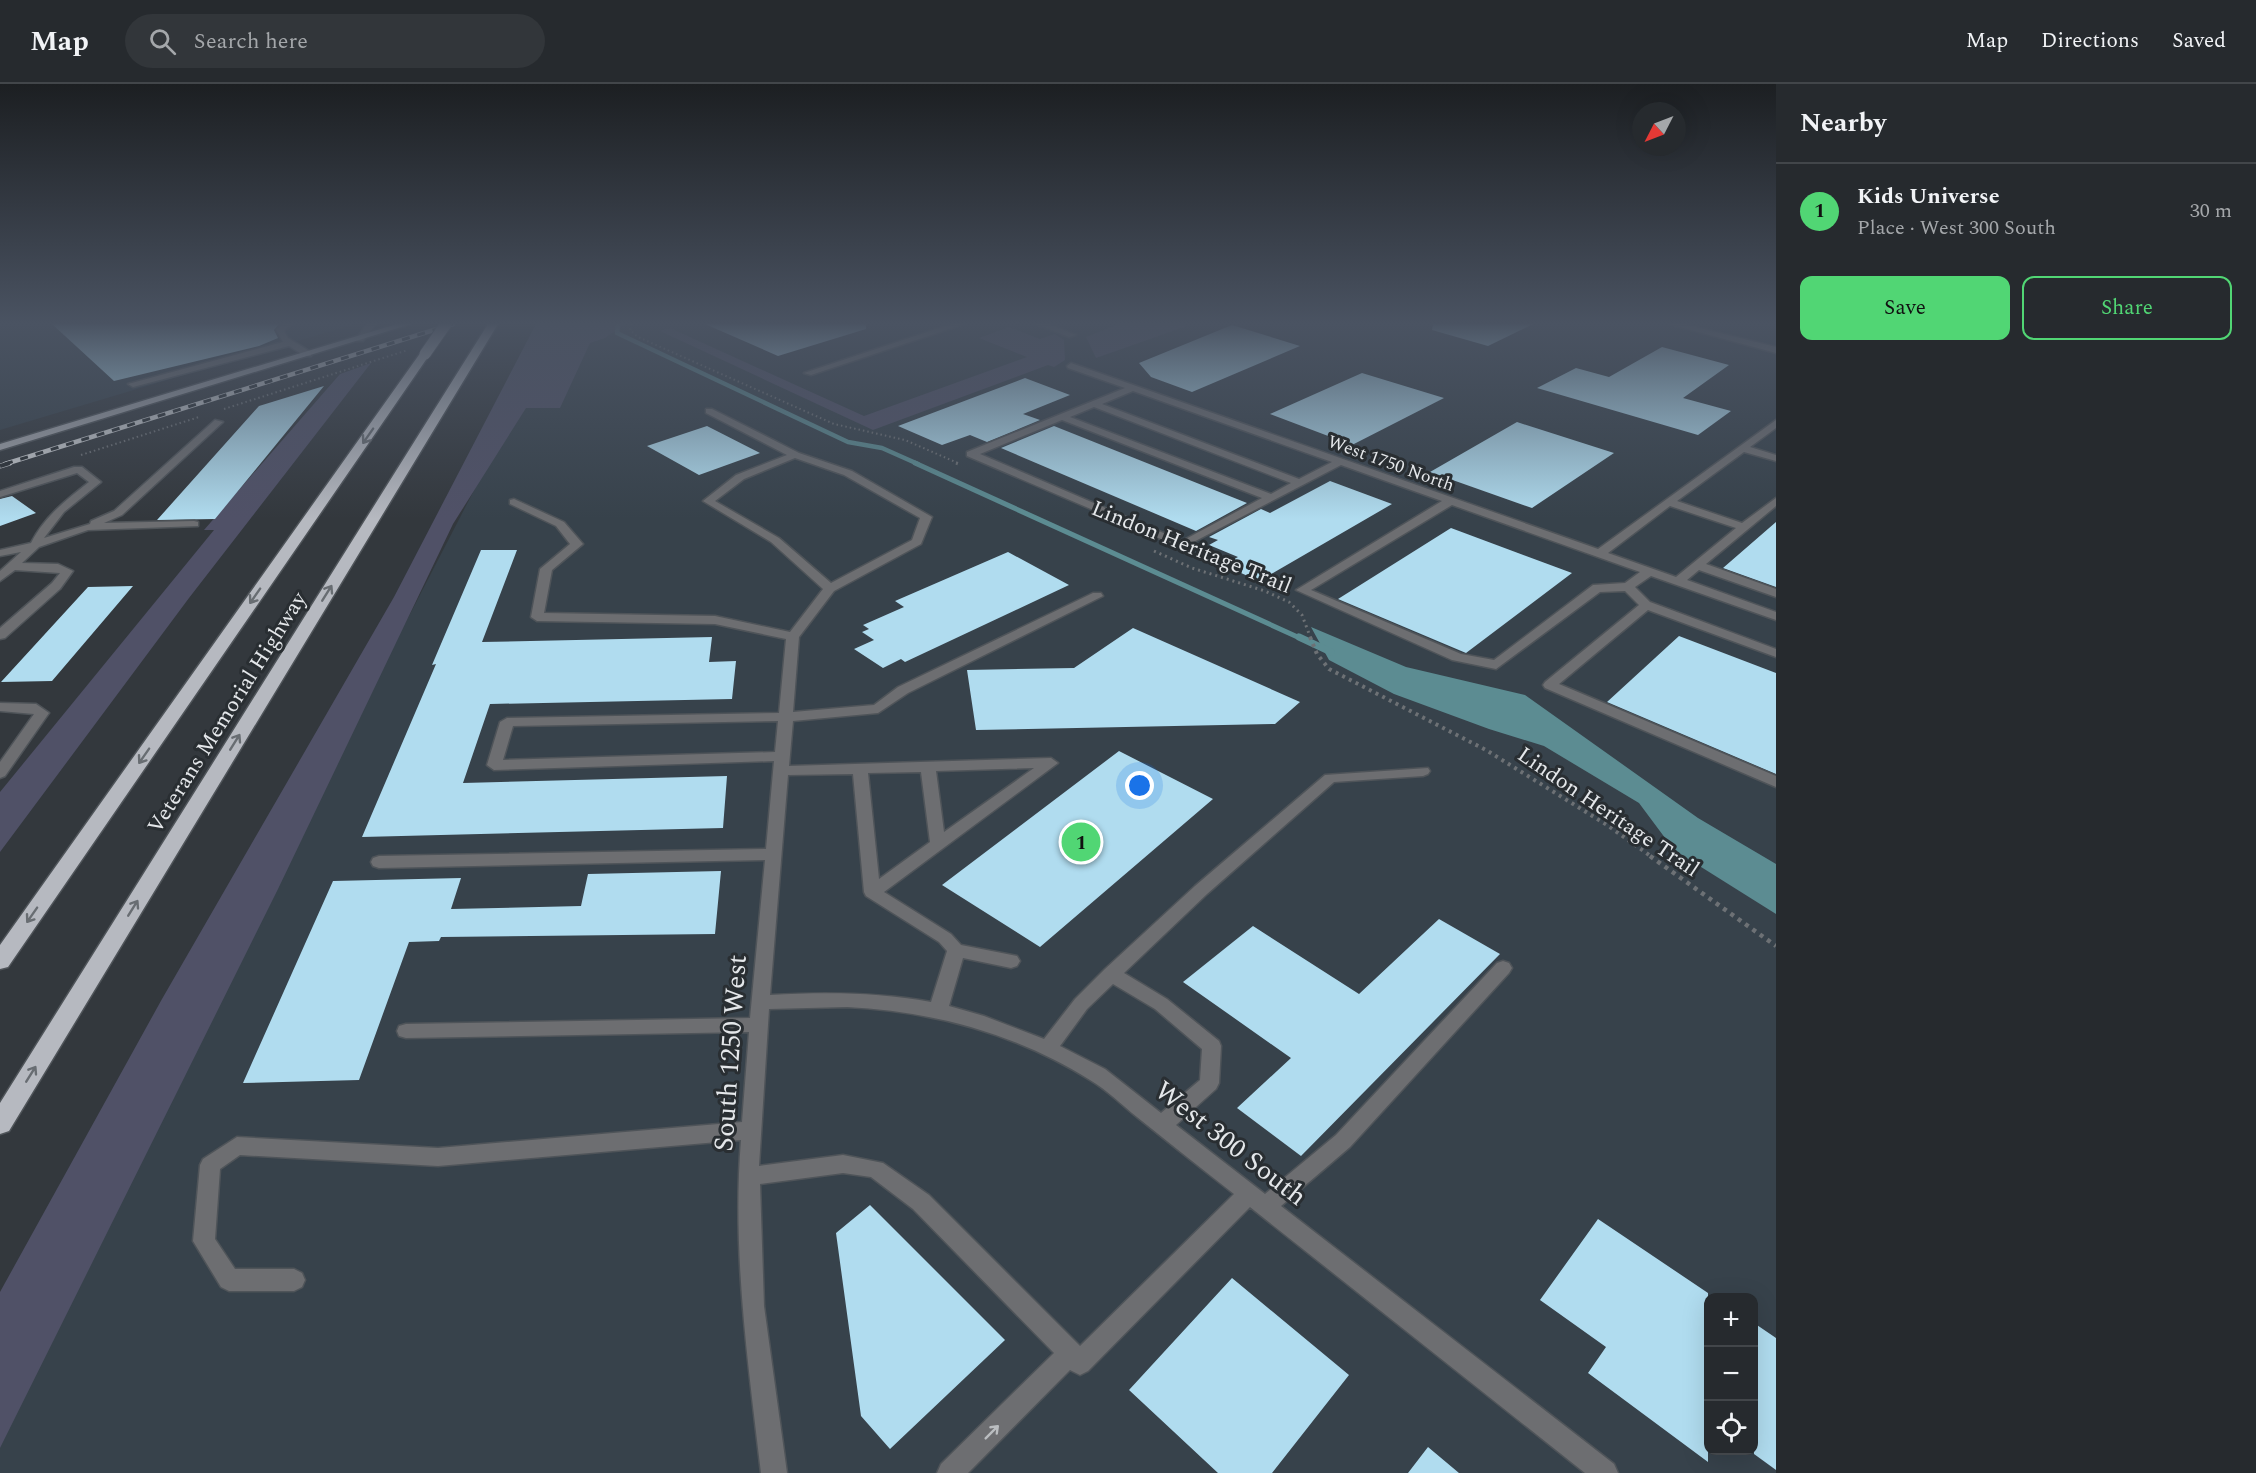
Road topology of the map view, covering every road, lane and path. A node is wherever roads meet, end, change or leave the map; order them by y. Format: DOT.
graph roads {
  1 [pos="193,389"];
  2 [pos="304,389"];
  3 [pos="392,389"];
  4 [pos="453,389"];
  5 [pos="755,389"];
  6 [pos="1131,389"];
  7 [pos="1135,389"];
  8 [pos="1094,404"];
  9 [pos="709,411"];
  10 [pos="205,415"];
  11 [pos="217,417"];
  12 [pos="1062,417"];
  13 [pos="1776,423"];
  14 [pos="0,447"];
  15 [pos="1743,448"];
  16 [pos="80,455"];
  17 [pos="795,455"];
  18 [pos="1776,458"];
  19 [pos="1340,462"];
  20 [pos="970,469"];
  21 [pos="1300,483"];
  22 [pos="0,494"];
  23 [pos="1271,498"];
  24 [pos="514,501"];
  25 [pos="1450,501"];
  26 [pos="1776,501"];
  27 [pos="1671,502"];
  28 [pos="194,524"];
  29 [pos="87,527"];
  30 [pos="1744,527"];
  31 [pos="35,545"];
  32 [pos="1143,547"];
  33 [pos="0,553"];
  34 [pos="1599,554"];
  35 [pos="12,566"];
  36 [pos="1697,566"];
  37 [pos="1649,571"];
  38 [pos="0,578"];
  39 [pos="1677,582"];
  40 [pos="1628,587"];
  41 [pos="830,588"];
  42 [pos="1776,593"];
  43 [pos="1097,596"];
  44 [pos="1646,605"];
  45 [pos="1776,616"];
  46 [pos="0,636"];
  47 [pos="793,637"];
  48 [pos="1776,653"];
  49 [pos="0,707"];
  50 [pos="786,717"];
  51 [pos="782,763"];
  52 [pos="928,767"];
  53 [pos="860,769"];
  54 [pos="1423,771"];
  55 [pos="0,773"];
  56 [pos="1776,782"];
  57 [pos="938,844"];
  58 [pos="774,854"];
  59 [pos="379,862"];
  60 [pos="872,892"];
  61 [pos="1776,946"];
  62 [pos="956,950"];
  63 [pos="0,960"];
  64 [pos="1011,961"];
  65 [pos="1503,968"];
  66 [pos="1111,974"];
  67 [pos="760,1002"];
  68 [pos="938,1011"];
  69 [pos="759,1025"];
  70 [pos="406,1031"];
  71 [pos="1048,1048"];
  72 [pos="0,1124"];
  73 [pos="1162,1125"];
  74 [pos="752,1130"];
  75 [pos="749,1176"];
  76 [pos="1257,1200"];
  77 [pos="294,1280"];
  78 [pos="1071,1353"];
  79 [pos="774,1473"];
  80 [pos="950,1473"];
  81 [pos="1605,1473"];
  1 -- 14 [label="main road"];
  2 -- 11 [label="path"];
  3 -- 63 [label="highway, Veterans Memorial Highway, one-way"];
  72 -- 4 [label="highway, Veterans Memorial Highway, one-way"];
  5 -- 20 [label="path"];
  6 -- 8 [label="street"];
  7 -- 19 [label="street, West 1750 North"];
  8 -- 12 [label="street"];
  8 -- 21 [label="street"];
  9 -- 17 [label="street"];
  10 -- 16 [label="path"];
  11 -- 29 [label="street"];
  12 -- 23 [label="street"];
  12 -- 23 [label="street"];
  13 -- 15 [label="street"];
  15 -- 18 [label="street"];
  15 -- 27 [label="street"];
  17 -- 41 [label="street"];
  17 -- 41 [label="street"];
  19 -- 21 [label="street"];
  19 -- 25 [label="street, West 1750 North"];
  21 -- 23 [label="street"];
  22 -- 31 [label="street"];
  24 -- 47 [label="street"];
  25 -- 34 [label="street, West 1750 North"];
  25 -- 40 [label="street"];
  26 -- 30 [label="street"];
  27 -- 30 [label="street"];
  27 -- 34 [label="street"];
  28 -- 29 [label="street"];
  29 -- 31 [label="street"];
  30 -- 36 [label="street"];
  31 -- 33 [label="street"];
  31 -- 35 [label="street"];
  32 -- 61 [label="path, Lindon Heritage Trail"];
  34 -- 37 [label="street, West 1750 North"];
  35 -- 38 [label="street"];
  35 -- 46 [label="street"];
  36 -- 39 [label="street"];
  36 -- 42 [label="street"];
  37 -- 39 [label="street, West 1750 North"];
  37 -- 40 [label="street"];
  39 -- 45 [label="street, West 1750 North"];
  40 -- 44 [label="street"];
  41 -- 47 [label="street"];
  43 -- 50 [label="street"];
  44 -- 48 [label="street"];
  44 -- 56 [label="street"];
  47 -- 50 [label="street, South 1250 West"];
  49 -- 55 [label="street"];
  50 -- 51 [label="street, South 1250 West"];
  50 -- 51 [label="street"];
  51 -- 53 [label="street"];
  51 -- 58 [label="street, South 1250 West"];
  52 -- 53 [label="street"];
  52 -- 57 [label="street"];
  52 -- 57 [label="street"];
  53 -- 60 [label="street"];
  54 -- 66 [label="street"];
  57 -- 60 [label="street"];
  58 -- 59 [label="street"];
  58 -- 67 [label="street, South 1250 West"];
  60 -- 62 [label="street"];
  62 -- 64 [label="street"];
  62 -- 68 [label="street"];
  65 -- 76 [label="street"];
  66 -- 71 [label="street"];
  66 -- 73 [label="street"];
  67 -- 68 [label="street, West 300 South"];
  67 -- 69 [label="street, South 1250 West"];
  68 -- 71 [label="street, West 300 South"];
  69 -- 70 [label="street"];
  69 -- 74 [label="street, South 1250 West"];
  71 -- 73 [label="street, West 300 South"];
  73 -- 76 [label="street, West 300 South"];
  74 -- 75 [label="street, South 1250 West"];
  74 -- 77 [label="street"];
  75 -- 78 [label="street"];
  75 -- 79 [label="street, South 1250 West"];
  76 -- 78 [label="street"];
  76 -- 81 [label="street, West 300 South"];
  80 -- 78 [label="street, one-way"];
}
